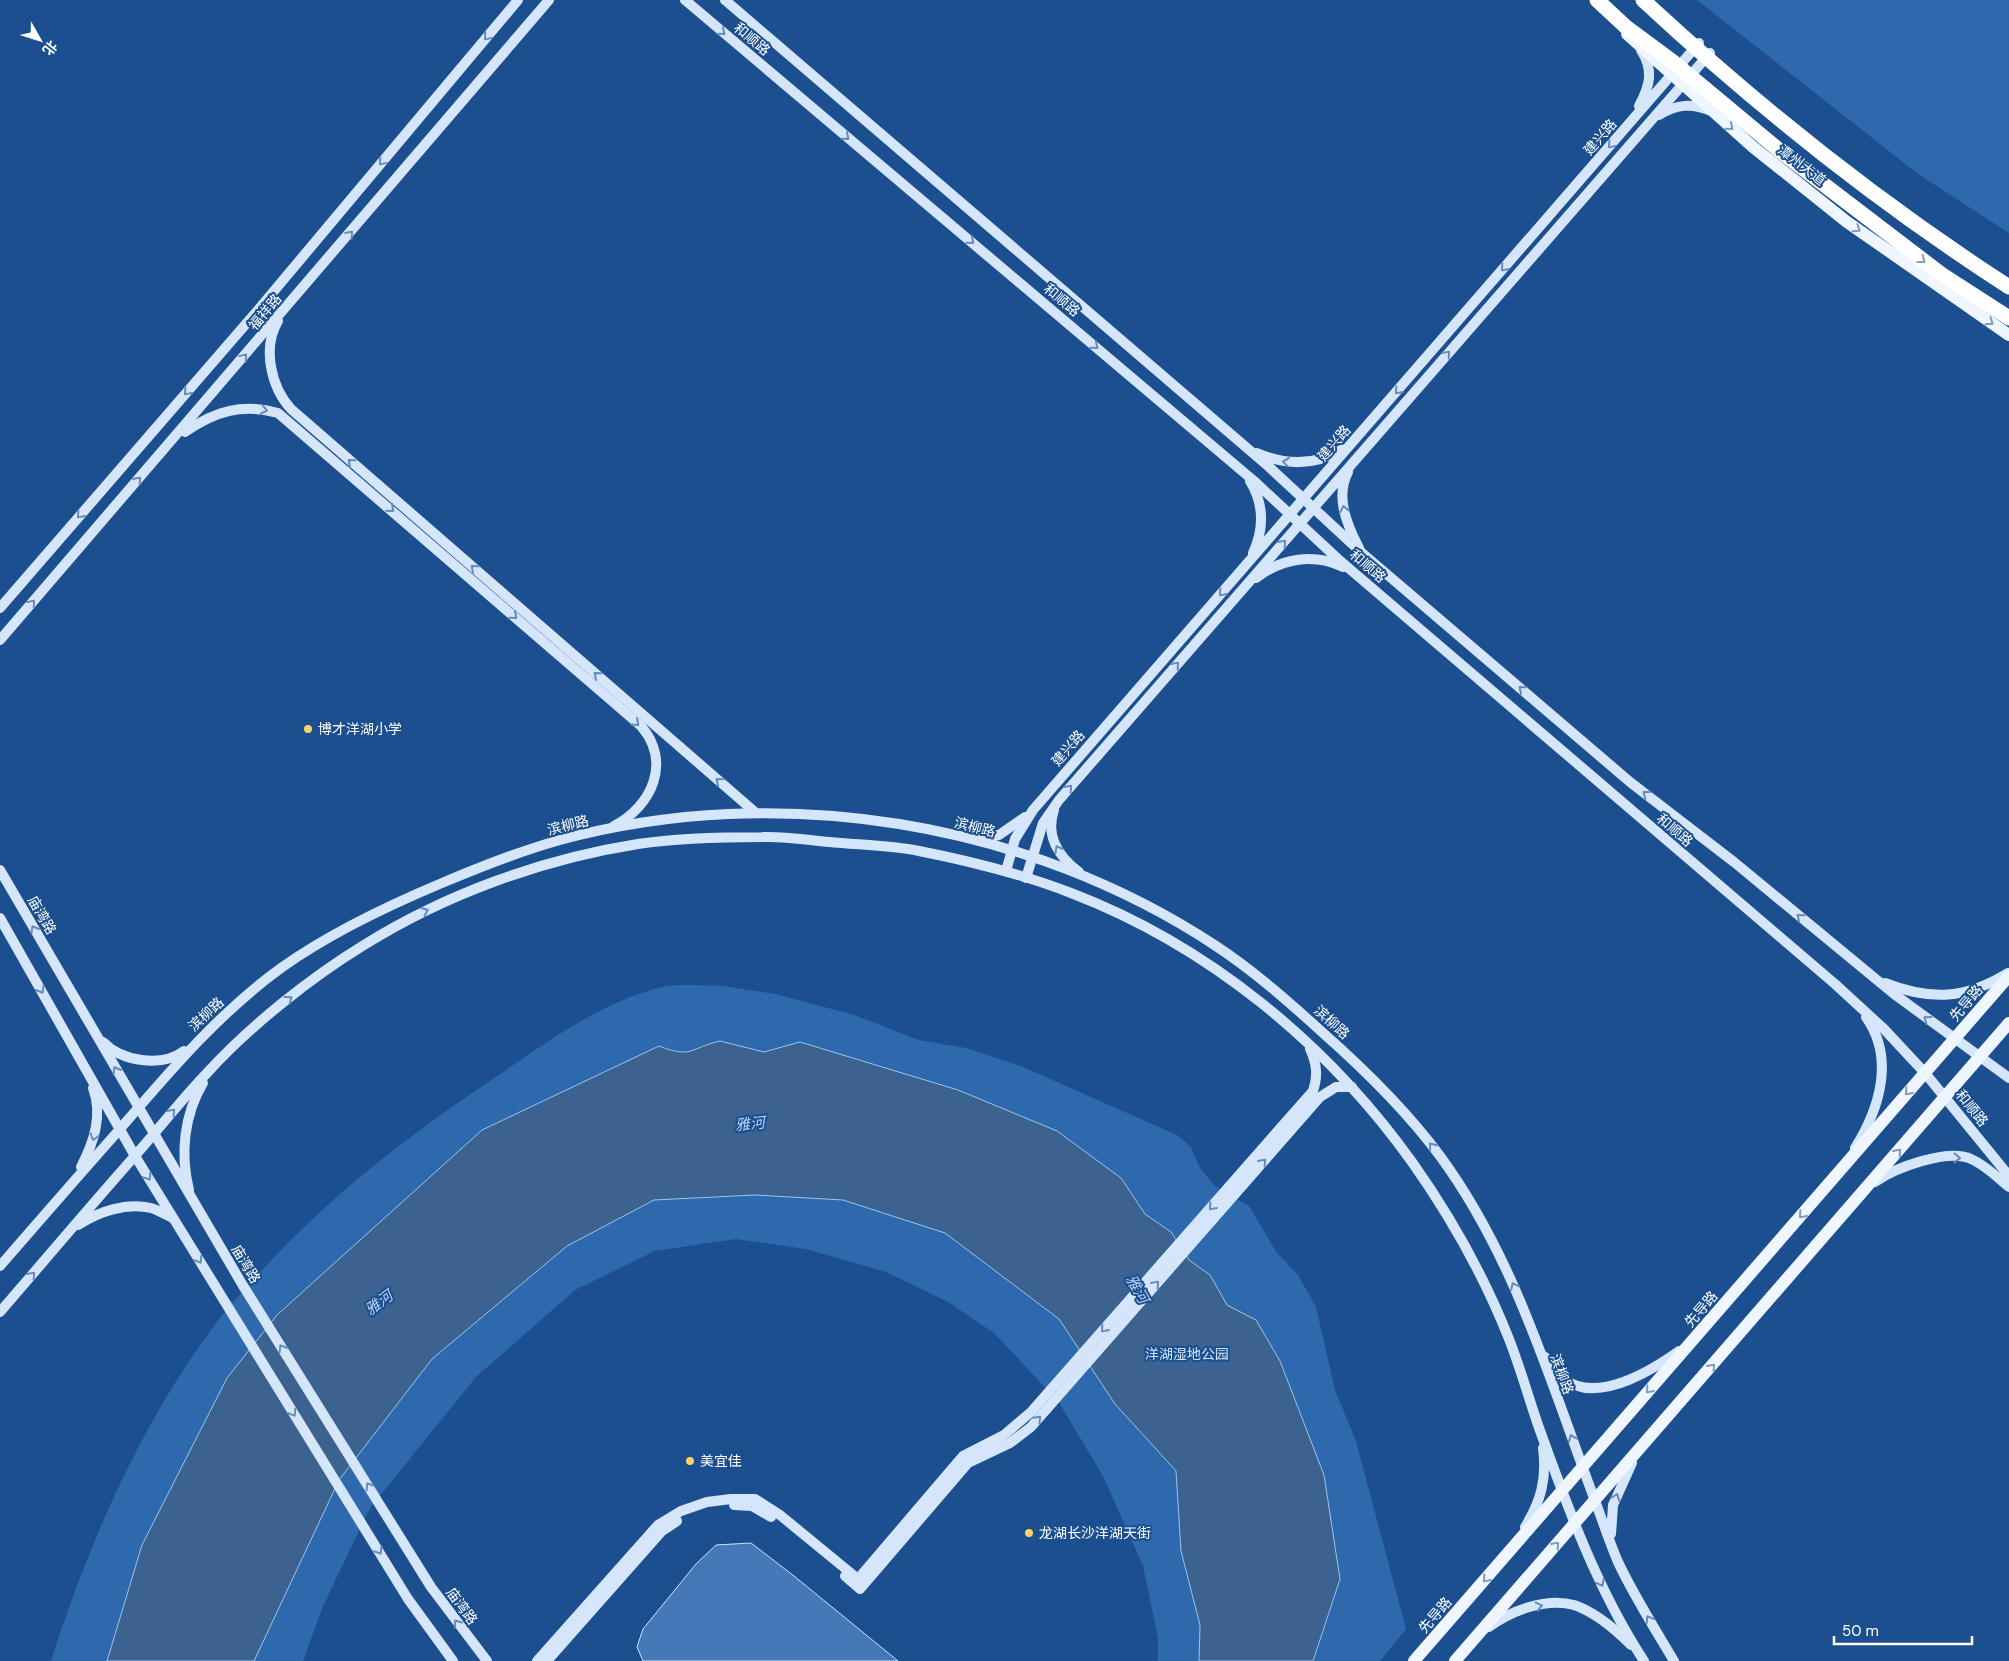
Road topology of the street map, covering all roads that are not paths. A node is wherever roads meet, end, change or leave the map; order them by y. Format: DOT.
graph roads {
  1 [pos="518,0"];
  2 [pos="549,0"];
  3 [pos="685,0"];
  4 [pos="725,0"];
  5 [pos="1590,0"];
  6 [pos="1597,0"];
  7 [pos="1643,0"];
  8 [pos="1652,0"];
  9 [pos="1700,42"];
  10 [pos="1638,45"];
  11 [pos="1711,52"];
  12 [pos="1671,76"];
  13 [pos="1682,85"];
  14 [pos="1713,112"];
  15 [pos="1653,118"];
  16 [pos="1628,125"];
  17 [pos="2009,279"];
  18 [pos="2009,287"];
  19 [pos="286,308"];
  20 [pos="2009,318"];
  21 [pos="2009,335"];
  22 [pos="1361,434"];
  23 [pos="172,441"];
  24 [pos="1242,444"];
  25 [pos="1352,463"];
  26 [pos="1238,467"];
  27 [pos="1304,500"];
  28 [pos="1312,509"];
  29 [pos="1290,515"];
  30 [pos="1299,524"];
  31 [pos="1362,553"];
  32 [pos="1243,569"];
  33 [pos="1353,572"];
  34 [pos="1242,589"];
  35 [pos="0,608"];
  36 [pos="0,640"];
  37 [pos="1056,804"];
  38 [pos="1033,810"];
  39 [pos="756,813"];
  40 [pos="606,830"];
  41 [pos="971,839"];
  42 [pos="1012,850"];
  43 [pos="1032,858"];
  44 [pos="0,870"];
  45 [pos="1006,871"];
  46 [pos="1026,878"];
  47 [pos="1093,881"];
  48 [pos="0,918"];
  49 [pos="2009,974"];
  50 [pos="1875,979"];
  51 [pos="1856,1004"];
  52 [pos="2009,1023"];
  53 [pos="95,1034"];
  54 [pos="1955,1039"];
  55 [pos="196,1042"];
  56 [pos="1307,1043"];
  57 [pos="79,1057"];
  58 [pos="1980,1057"];
  59 [pos="215,1064"];
  60 [pos="1925,1073"];
  61 [pos="2009,1078"];
  62 [pos="1352,1087"];
  63 [pos="1316,1094"];
  64 [pos="1945,1097"];
  65 [pos="138,1108"];
  66 [pos="120,1129"];
  67 [pos="153,1134"];
  68 [pos="134,1156"];
  69 [pos="1842,1169"];
  70 [pos="2009,1176"];
  71 [pos="2009,1186"];
  72 [pos="68,1188"];
  73 [pos="1864,1190"];
  74 [pos="193,1203"];
  75 [pos="173,1218"];
  76 [pos="69,1232"];
  77 [pos="0,1266"];
  78 [pos="0,1312"];
  79 [pos="1694,1340"];
  80 [pos="1539,1349"];
  81 [pos="1540,1430"];
  82 [pos="997,1444"];
  83 [pos="1643,1446"];
  84 [pos="1583,1468"];
  85 [pos="1563,1490"];
  86 [pos="1595,1500"];
  87 [pos="1576,1522"];
  88 [pos="1506,1555"];
  89 [pos="1618,1562"];
  90 [pos="1480,1633"];
  91 [pos="1642,1658"];
  92 [pos="453,1661"];
  93 [pos="487,1661"];
  94 [pos="537,1661"];
  95 [pos="547,1661"];
  96 [pos="1414,1661"];
  97 [pos="1455,1661"];
  98 [pos="1674,1661"];
  1 -- 35 [label="main road, 福祥路, one-way"];
  19 -- 2 [label="main road, 福祥路, one-way"];
  3 -- 26 [label="main road, 和顺路, one-way"];
  4 -- 24 [label="main road, 和顺路"];
  5 -- 10 [label="main road, 潭州大道"];
  6 -- 20 [label="highway, 潭州大道, one-way"];
  7 -- 18 [label="highway, 潭州大道"];
  8 -- 9 [label="main road, 潭州大道"];
  9 -- 11 [label="main road, 潭州大道"];
  9 -- 12 [label="main road, 建兴路"];
  10 -- 12 [label="main road, 潭州大道"];
  10 -- 16 [label="main road"];
  11 -- 13 [label="main road"];
  11 -- 17 [label="main road, 潭州大道"];
  12 -- 13 [label="main road, 潭州大道"];
  12 -- 16 [label="main road, 建兴路"];
  13 -- 14 [label="main road, 潭州大道"];
  13 -- 15 [label="main road"];
  14 -- 15 [label="main road"];
  14 -- 21 [label="main road, 潭州大道, one-way"];
  25 -- 15 [label="main road, one-way"];
  16 -- 22 [label="main road, 建兴路, one-way"];
  23 -- 19 [label="main road, 福祥路, one-way"];
  39 -- 19 [label="main road, one-way"];
  22 -- 24 [label="main road, one-way"];
  22 -- 27 [label="main road, 建兴路"];
  36 -- 23 [label="main road, 福祥路, one-way"];
  23 -- 40 [label="main road, one-way"];
  24 -- 27 [label="main road, 和顺路"];
  25 -- 28 [label="main road"];
  31 -- 25 [label="main road, one-way"];
  26 -- 29 [label="main road, 和顺路"];
  26 -- 32 [label="main road"];
  27 -- 28 [label="main road, 和顺路"];
  27 -- 29 [label="main road, 建兴路"];
  28 -- 30 [label="main road"];
  28 -- 31 [label="main road, 和顺路"];
  29 -- 30 [label="main road, 和顺路"];
  29 -- 32 [label="main road, 建兴路"];
  30 -- 33 [label="main road, 和顺路"];
  34 -- 30 [label="main road, one-way"];
  50 -- 31 [label="main road, 和顺路, one-way"];
  32 -- 38 [label="main road, 建兴路, one-way"];
  33 -- 34 [label="main road"];
  33 -- 51 [label="main road, 和顺路"];
  37 -- 34 [label="main road, one-way"];
  37 -- 43 [label="main road"];
  47 -- 37 [label="main road, one-way"];
  38 -- 41 [label="main road"];
  38 -- 42 [label="main road, 建兴路"];
  39 -- 40 [label="main road, 滨柳路"];
  39 -- 41 [label="main road, 滨柳路"];
  40 -- 55 [label="main road, 滨柳路"];
  41 -- 42 [label="main road, 滨柳路"];
  42 -- 43 [label="main road, 滨柳路"];
  42 -- 45 [label="main road, 建兴路"];
  43 -- 46 [label="main road"];
  43 -- 47 [label="main road, 滨柳路"];
  53 -- 44 [label="main road, 庙湾路, one-way"];
  45 -- 46 [label="main road"];
  59 -- 45 [label="main road, one-way"];
  46 -- 56 [label="main road"];
  80 -- 47 [label="main road, 滨柳路, one-way"];
  48 -- 57 [label="main road, one-way"];
  49 -- 50 [label="main road"];
  49 -- 54 [label="main road, 先导路"];
  54 -- 50 [label="main road, 和顺路, one-way"];
  51 -- 60 [label="main road, 和顺路"];
  51 -- 69 [label="main road"];
  52 -- 58 [label="main road"];
  53 -- 55 [label="main road"];
  65 -- 53 [label="main road, 庙湾路, one-way"];
  54 -- 58 [label="main road, 和顺路"];
  54 -- 60 [label="main road, 先导路"];
  55 -- 65 [label="main road, 滨柳路"];
  56 -- 62 [label="main road"];
  56 -- 63 [label="main road"];
  57 -- 66 [label="main road"];
  57 -- 72 [label="main road, one-way"];
  58 -- 61 [label="main road, 和顺路"];
  58 -- 64 [label="main road"];
  67 -- 59 [label="main road, one-way"];
  59 -- 74 [label="main road"];
  60 -- 64 [label="main road, 和顺路"];
  60 -- 69 [label="main road, 先导路, one-way"];
  62 -- 63 [label="main road"];
  62 -- 81 [label="main road"];
  63 -- 82 [label="main road"];
  64 -- 70 [label="main road, 和顺路"];
  73 -- 64 [label="main road, one-way"];
  65 -- 66 [label="main road, 滨柳路"];
  65 -- 67 [label="main road, 庙湾路"];
  66 -- 68 [label="main road"];
  66 -- 72 [label="main road, 滨柳路"];
  67 -- 68 [label="main road"];
  67 -- 74 [label="main road, 庙湾路"];
  68 -- 75 [label="main road, one-way"];
  68 -- 76 [label="main road"];
  69 -- 79 [label="main road, 先导路, one-way"];
  73 -- 71 [label="main road, one-way"];
  72 -- 77 [label="main road, 滨柳路"];
  83 -- 73 [label="main road, one-way"];
  93 -- 74 [label="main road, 庙湾路, one-way"];
  75 -- 76 [label="main road"];
  75 -- 92 [label="main road, one-way"];
  78 -- 76 [label="main road, one-way"];
  79 -- 80 [label="main road"];
  79 -- 84 [label="main road, 先导路, one-way"];
  84 -- 80 [label="main road, 滨柳路, one-way"];
  81 -- 85 [label="main road"];
  81 -- 88 [label="main road"];
  82 -- 94 [label="main road"];
  82 -- 95 [label="main road"];
  83 -- 86 [label="main road"];
  89 -- 83 [label="main road, one-way"];
  84 -- 85 [label="main road, 先导路"];
  84 -- 86 [label="main road, 滨柳路"];
  85 -- 87 [label="main road"];
  85 -- 88 [label="main road, 先导路"];
  86 -- 87 [label="main road"];
  86 -- 89 [label="main road, 滨柳路"];
  90 -- 87 [label="main road, one-way"];
  87 -- 91 [label="main road, one-way"];
  88 -- 96 [label="main road, 先导路, one-way"];
  98 -- 89 [label="main road, 滨柳路, one-way"];
  90 -- 91 [label="main road, one-way"];
  90 -- 97 [label="main road"];
}
